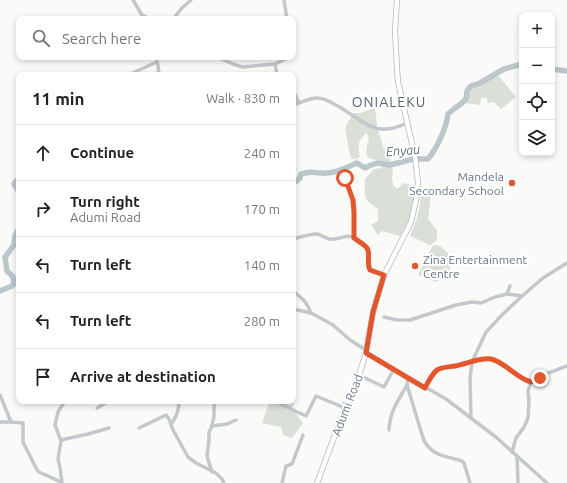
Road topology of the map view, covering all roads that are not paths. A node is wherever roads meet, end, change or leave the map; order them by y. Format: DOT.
graph roads {
  1 [pos="133,0"];
  2 [pos="192,0"];
  3 [pos="284,0"];
  4 [pos="397,0"];
  5 [pos="144,16"];
  6 [pos="175,16"];
  7 [pos="287,16"];
  8 [pos="224,60"];
  9 [pos="283,60"];
  10 [pos="157,62"];
  11 [pos="275,64"];
  12 [pos="135,72"];
  13 [pos="159,72"];
  14 [pos="276,72"];
  15 [pos="296,96"];
  16 [pos="299,103"];
  17 [pos="296,104"];
  18 [pos="407,123"];
  19 [pos="345,178"];
  20 [pos="296,238"];
  21 [pos="354,238"];
  22 [pos="567,263"];
  23 [pos="384,275"];
  24 [pos="510,286"];
  25 [pos="296,293"];
  26 [pos="507,294"];
  27 [pos="522,296"];
  28 [pos="296,309"];
  29 [pos="311,313"];
  30 [pos="384,317"];
  31 [pos="366,351"];
  32 [pos="472,362"];
  33 [pos="567,366"];
  34 [pos="394,369"];
  35 [pos="359,375"];
  36 [pos="408,378"];
  37 [pos="531,382"];
  38 [pos="407,385"];
  39 [pos="425,388"];
  40 [pos="0,395"];
  41 [pos="63,404"];
  42 [pos="103,404"];
  43 [pos="179,404"];
  44 [pos="214,404"];
  45 [pos="280,404"];
  46 [pos="96,408"];
  47 [pos="345,408"];
  48 [pos="471,418"];
  49 [pos="236,420"];
  50 [pos="0,422"];
  51 [pos="11,422"];
  52 [pos="171,424"];
  53 [pos="212,426"];
  54 [pos="109,428"];
  55 [pos="139,428"];
  56 [pos="390,430"];
  57 [pos="303,435"];
  58 [pos="61,440"];
  59 [pos="512,452"];
  60 [pos="517,456"];
  61 [pos="212,472"];
  62 [pos="61,482"];
  63 [pos="224,483"];
  64 [pos="282,483"];
  65 [pos="317,483"];
  66 [pos="470,483"];
  67 [pos="518,483"];
  68 [pos="547,483"];
  1 -- 5 [label="street"];
  2 -- 6 [label="street"];
  3 -- 7 [label="street"];
  4 -- 18 [label="main road, Adumi Road"];
  8 -- 11 [label="street"];
  9 -- 11 [label="street"];
  10 -- 12 [label="street"];
  10 -- 13 [label="street"];
  11 -- 14 [label="street"];
  15 -- 16 [label="street"];
  16 -- 17 [label="street"];
  16 -- 18 [label="street"];
  18 -- 23 [label="main road, Adumi Road"];
  19 -- 21 [label="street"];
  20 -- 21 [label="street"];
  21 -- 23 [label="street"];
  22 -- 27 [label="street"];
  23 -- 31 [label="main road, Adumi Road"];
  24 -- 26 [label="street"];
  25 -- 29 [label="street"];
  26 -- 27 [label="street"];
  26 -- 30 [label="street"];
  27 -- 32 [label="street"];
  28 -- 29 [label="street"];
  29 -- 31 [label="street"];
  31 -- 34 [label="street"];
  31 -- 35 [label="main road, Adumi Road"];
  32 -- 37 [label="street"];
  32 -- 39 [label="street"];
  32 -- 48 [label="street"];
  33 -- 37 [label="street"];
  34 -- 35 [label="street"];
  34 -- 36 [label="street"];
  35 -- 47 [label="main road, Adumi Road"];
  36 -- 38 [label="street"];
  36 -- 39 [label="street"];
  37 -- 59 [label="street"];
  38 -- 56 [label="street"];
  38 -- 66 [label="street"];
  39 -- 48 [label="street"];
  40 -- 51 [label="street"];
  41 -- 58 [label="street"];
  42 -- 46 [label="street"];
  43 -- 52 [label="street"];
  44 -- 53 [label="street"];
  45 -- 47 [label="street"];
  47 -- 65 [label="main road, Adumi Road"];
  48 -- 59 [label="street"];
  49 -- 53 [label="street"];
  50 -- 51 [label="street"];
  51 -- 62 [label="street"];
  52 -- 55 [label="street"];
  52 -- 61 [label="street"];
  53 -- 61 [label="street"];
  54 -- 58 [label="street"];
  57 -- 64 [label="street"];
  58 -- 62 [label="street"];
  59 -- 60 [label="street"];
  60 -- 67 [label="street"];
  60 -- 68 [label="street"];
  61 -- 63 [label="street"];
}
